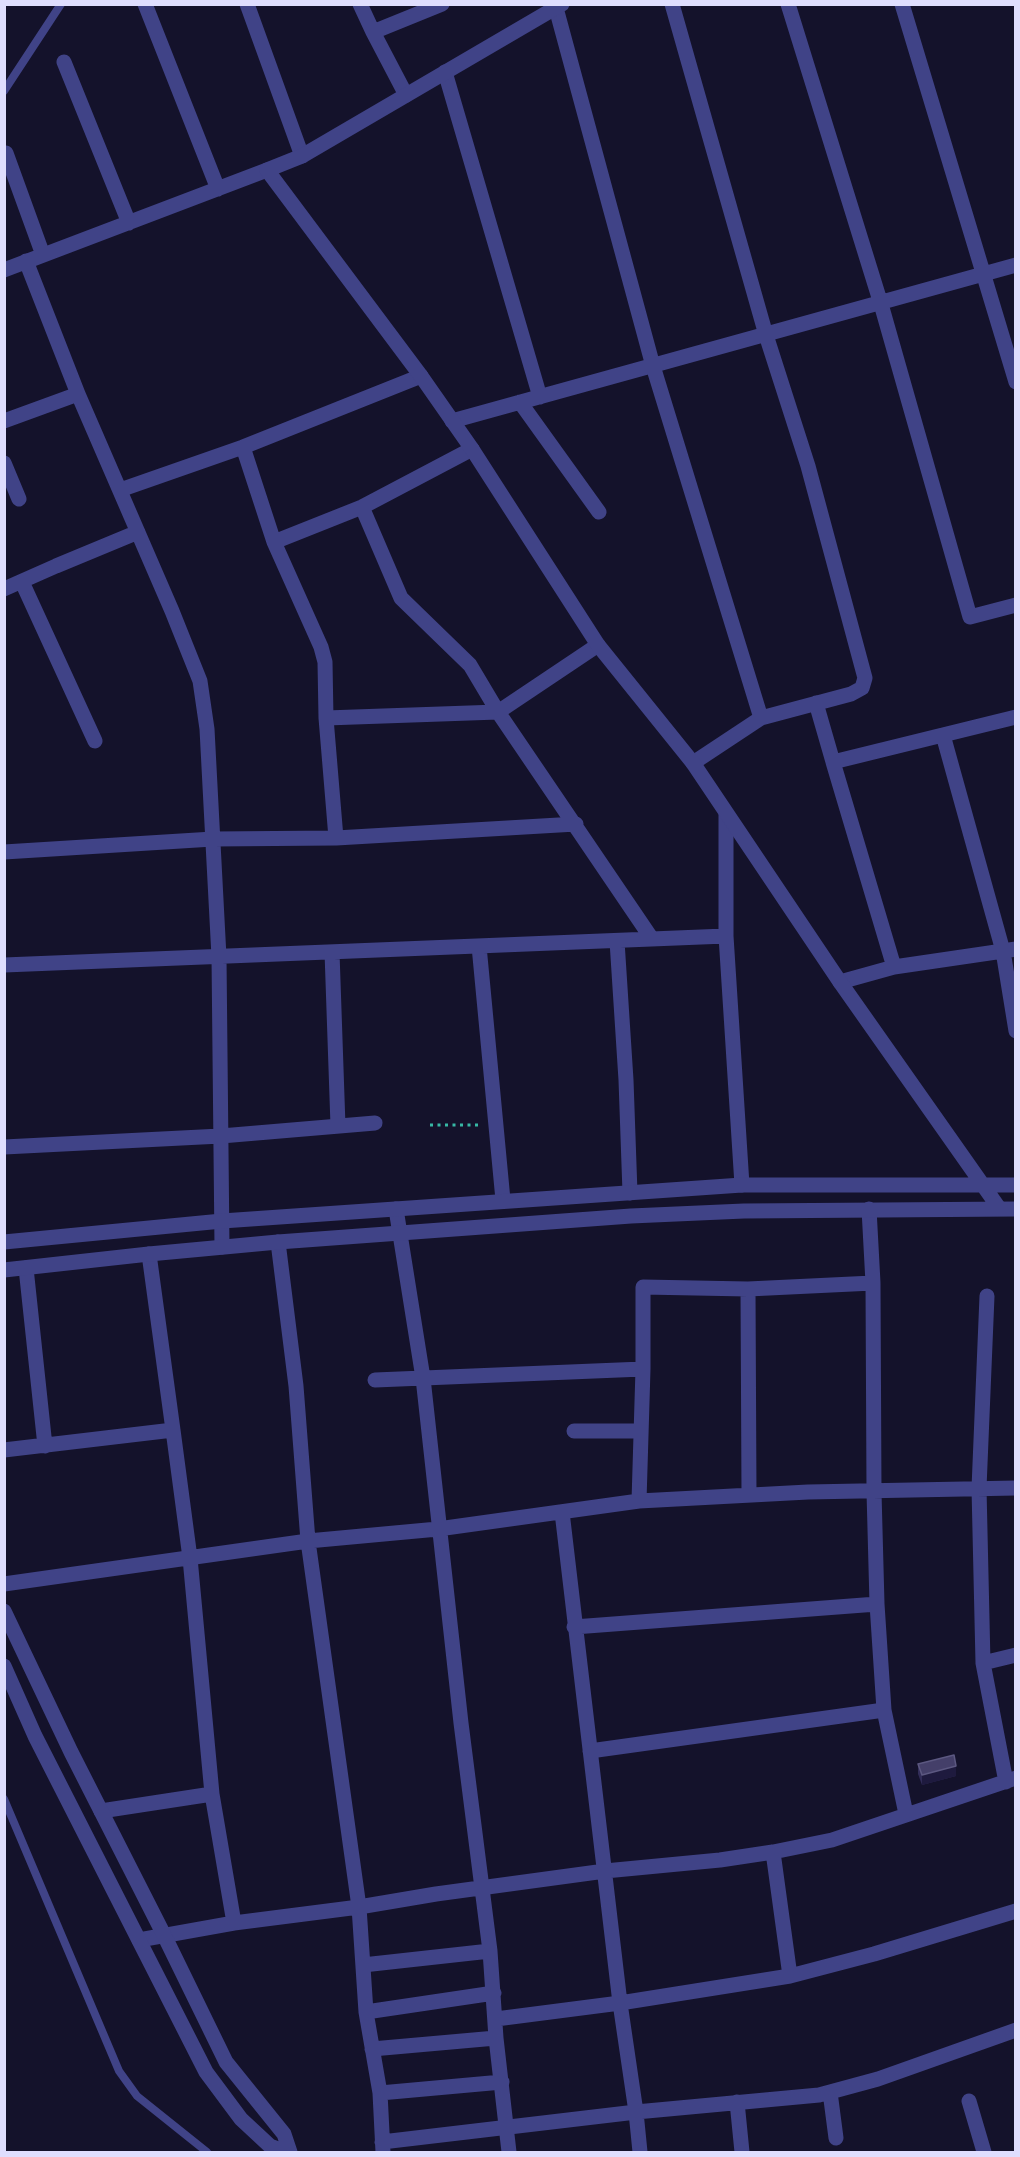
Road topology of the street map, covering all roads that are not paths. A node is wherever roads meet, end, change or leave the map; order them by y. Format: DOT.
graph roads {
  1 [pos="61,4"];
  2 [pos="145,4"];
  3 [pos="247,4"];
  4 [pos="360,4"];
  5 [pos="442,4"];
  6 [pos="672,4"];
  7 [pos="788,4"];
  8 [pos="902,4"];
  9 [pos="559,6"];
  10 [pos="373,32"];
  11 [pos="64,62"];
  12 [pos="446,72"];
  13 [pos="4,91"];
  14 [pos="406,95"];
  15 [pos="6,153"];
  16 [pos="302,156"];
  17 [pos="267,170"];
  18 [pos="218,189"];
  19 [pos="129,223"];
  20 [pos="43,255"];
  21 [pos="26,261"];
  22 [pos="1016,266"];
  23 [pos="4,270"];
  24 [pos="984,275"];
  25 [pos="880,304"];
  26 [pos="766,335"];
  27 [pos="653,366"];
  28 [pos="421,376"];
  29 [pos="1016,382"];
  30 [pos="78,394"];
  31 [pos="540,397"];
  32 [pos="520,402"];
  33 [pos="4,421"];
  34 [pos="452,421"];
  35 [pos="243,447"];
  36 [pos="472,449"];
  37 [pos="4,464"];
  38 [pos="120,490"];
  39 [pos="19,499"];
  40 [pos="362,507"];
  41 [pos="599,512"];
  42 [pos="138,532"];
  43 [pos="274,542"];
  44 [pos="22,582"];
  45 [pos="4,589"];
  46 [pos="1016,605"];
  47 [pos="598,645"];
  48 [pos="816,703"];
  49 [pos="498,712"];
  50 [pos="1016,717"];
  51 [pos="326,718"];
  52 [pos="761,718"];
  53 [pos="943,735"];
  54 [pos="95,741"];
  55 [pos="833,762"];
  56 [pos="693,763"];
  57 [pos="726,814"];
  58 [pos="576,824"];
  59 [pos="336,837"];
  60 [pos="213,839"];
  61 [pos="4,852"];
  62 [pos="726,936"];
  63 [pos="652,939"];
  64 [pos="617,941"];
  65 [pos="479,946"];
  66 [pos="1009,950"];
  67 [pos="332,952"];
  68 [pos="219,957"];
  69 [pos="4,965"];
  70 [pos="894,967"];
  71 [pos="840,982"];
  72 [pos="1016,1031"];
  73 [pos="375,1123"];
  74 [pos="338,1126"];
  75 [pos="221,1136"];
  76 [pos="4,1147"];
  77 [pos="742,1185"];
  78 [pos="983,1185"];
  79 [pos="1016,1185"];
  80 [pos="630,1193"];
  81 [pos="503,1200"];
  82 [pos="999,1208"];
  83 [pos="396,1209"];
  84 [pos="869,1209"];
  85 [pos="1016,1209"];
  86 [pos="222,1221"];
  87 [pos="400,1232"];
  88 [pos="4,1242"];
  89 [pos="278,1242"];
  90 [pos="222,1247"];
  91 [pos="149,1254"];
  92 [pos="26,1268"];
  93 [pos="4,1270"];
  94 [pos="873,1283"];
  95 [pos="748,1288"];
  96 [pos="987,1296"];
  97 [pos="643,1369"];
  98 [pos="423,1378"];
  99 [pos="375,1380"];
  100 [pos="173,1430"];
  101 [pos="574,1431"];
  102 [pos="641,1431"];
  103 [pos="45,1446"];
  104 [pos="4,1450"];
  105 [pos="979,1488"];
  106 [pos="1016,1488"];
  107 [pos="874,1492"];
  108 [pos="749,1495"];
  109 [pos="639,1502"];
  110 [pos="562,1512"];
  111 [pos="438,1529"];
  112 [pos="308,1541"];
  113 [pos="190,1558"];
  114 [pos="4,1584"];
  115 [pos="877,1604"];
  116 [pos="4,1611"];
  117 [pos="574,1627"];
  118 [pos="1016,1655"];
  119 [pos="983,1663"];
  120 [pos="4,1666"];
  121 [pos="884,1710"];
  122 [pos="590,1751"];
  123 [pos="1011,1780"];
  124 [pos="212,1794"];
  125 [pos="4,1798"];
  126 [pos="101,1811"];
  127 [pos="906,1814"];
  128 [pos="773,1852"];
  129 [pos="605,1871"];
  130 [pos="483,1889"];
  131 [pos="359,1907"];
  132 [pos="1016,1911"];
  133 [pos="234,1923"];
  134 [pos="164,1935"];
  135 [pos="139,1940"];
  136 [pos="490,1951"];
  137 [pos="363,1965"];
  138 [pos="790,1976"];
  139 [pos="494,1993"];
  140 [pos="620,2003"];
  141 [pos="366,2012"];
  142 [pos="496,2019"];
  143 [pos="1016,2030"];
  144 [pos="496,2038"];
  145 [pos="372,2049"];
  146 [pos="502,2082"];
  147 [pos="830,2092"];
  148 [pos="380,2093"];
  149 [pos="969,2101"];
  150 [pos="737,2102"];
  151 [pos="636,2112"];
  152 [pos="506,2127"];
  153 [pos="837,2138"];
  154 [pos="383,2147"];
  155 [pos="207,2152"];
  156 [pos="288,2152"];
  157 [pos="509,2152"];
  158 [pos="640,2152"];
  159 [pos="742,2152"];
  160 [pos="984,2152"];
  1 -- 13 [label="lane"];
  2 -- 18 [label="street"];
  3 -- 16 [label="street"];
  4 -- 10 [label="street"];
  5 -- 10 [label="street"];
  6 -- 26 [label="street"];
  7 -- 25 [label="street"];
  8 -- 24 [label="street"];
  9 -- 12 [label="street"];
  9 -- 27 [label="street"];
  10 -- 14 [label="street"];
  11 -- 19 [label="street"];
  12 -- 14 [label="street"];
  12 -- 31 [label="street"];
  14 -- 16 [label="street"];
  15 -- 20 [label="street"];
  16 -- 17 [label="street"];
  17 -- 18 [label="street"];
  17 -- 28 [label="street"];
  18 -- 19 [label="street"];
  19 -- 20 [label="street"];
  20 -- 21 [label="street"];
  21 -- 23 [label="street"];
  21 -- 30 [label="street"];
  22 -- 24 [label="street"];
  24 -- 25 [label="street"];
  24 -- 29 [label="street"];
  25 -- 26 [label="street"];
  25 -- 46 [label="street"];
  26 -- 27 [label="street"];
  26 -- 48 [label="street"];
  27 -- 31 [label="street"];
  27 -- 52 [label="street"];
  28 -- 34 [label="street"];
  28 -- 35 [label="street"];
  30 -- 33 [label="street"];
  30 -- 38 [label="street"];
  31 -- 32 [label="street"];
  32 -- 34 [label="street"];
  32 -- 41 [label="street"];
  34 -- 36 [label="street"];
  35 -- 38 [label="street"];
  35 -- 43 [label="street"];
  36 -- 40 [label="street"];
  36 -- 47 [label="street"];
  37 -- 39 [label="street"];
  38 -- 42 [label="street"];
  40 -- 43 [label="street"];
  40 -- 49 [label="street"];
  42 -- 44 [label="street"];
  42 -- 60 [label="street"];
  43 -- 51 [label="street"];
  44 -- 45 [label="street"];
  44 -- 54 [label="street"];
  47 -- 49 [label="street"];
  47 -- 56 [label="street"];
  48 -- 52 [label="street"];
  48 -- 55 [label="street"];
  49 -- 51 [label="street"];
  49 -- 58 [label="street"];
  50 -- 53 [label="street"];
  51 -- 59 [label="street"];
  52 -- 56 [label="street"];
  53 -- 55 [label="street"];
  53 -- 66 [label="street"];
  55 -- 70 [label="street"];
  56 -- 57 [label="street"];
  57 -- 62 [label="street"];
  57 -- 71 [label="street"];
  58 -- 59 [label="street"];
  58 -- 63 [label="street"];
  59 -- 60 [label="street"];
  60 -- 61 [label="street"];
  60 -- 68 [label="street"];
  62 -- 63 [label="street"];
  62 -- 77 [label="street"];
  63 -- 64 [label="street"];
  64 -- 65 [label="street"];
  64 -- 80 [label="street"];
  65 -- 67 [label="street"];
  65 -- 81 [label="street"];
  66 -- 70 [label="street"];
  66 -- 72 [label="street"];
  67 -- 68 [label="street"];
  67 -- 74 [label="street"];
  68 -- 69 [label="street"];
  68 -- 75 [label="street"];
  70 -- 71 [label="street"];
  71 -- 78 [label="street"];
  73 -- 74 [label="street"];
  74 -- 75 [label="street"];
  75 -- 76 [label="street"];
  75 -- 86 [label="street"];
  77 -- 78 [label="street"];
  77 -- 80 [label="street"];
  78 -- 79 [label="street"];
  78 -- 82 [label="street"];
  80 -- 81 [label="street"];
  81 -- 83 [label="street"];
  82 -- 84 [label="street"];
  82 -- 85 [label="street"];
  83 -- 86 [label="street"];
  83 -- 87 [label="street"];
  84 -- 87 [label="street"];
  84 -- 94 [label="street"];
  86 -- 88 [label="street"];
  86 -- 90 [label="street"];
  87 -- 89 [label="street"];
  87 -- 98 [label="street"];
  89 -- 90 [label="street"];
  89 -- 112 [label="street"];
  90 -- 91 [label="street"];
  91 -- 92 [label="street"];
  91 -- 100 [label="street"];
  92 -- 93 [label="street"];
  92 -- 103 [label="street"];
  94 -- 95 [label="street"];
  94 -- 107 [label="street"];
  95 -- 97 [label="street"];
  95 -- 108 [label="street"];
  96 -- 105 [label="street"];
  97 -- 98 [label="street"];
  97 -- 102 [label="street"];
  98 -- 99 [label="street"];
  98 -- 111 [label="street"];
  100 -- 103 [label="street"];
  100 -- 113 [label="street"];
  101 -- 102 [label="street"];
  102 -- 109 [label="street"];
  103 -- 104 [label="street"];
  105 -- 106 [label="street"];
  105 -- 107 [label="street"];
  105 -- 119 [label="street"];
  107 -- 108 [label="street"];
  107 -- 115 [label="street"];
  108 -- 109 [label="street"];
  109 -- 110 [label="street"];
  110 -- 111 [label="street"];
  110 -- 117 [label="street"];
  111 -- 112 [label="street"];
  111 -- 130 [label="street"];
  112 -- 113 [label="street"];
  112 -- 131 [label="street"];
  113 -- 114 [label="street"];
  113 -- 124 [label="street"];
  115 -- 117 [label="street"];
  115 -- 121 [label="street"];
  116 -- 126 [label="street"];
  117 -- 122 [label="street"];
  118 -- 119 [label="street"];
  119 -- 123 [label="street"];
  120 -- 135 [label="street"];
  121 -- 122 [label="street"];
  121 -- 127 [label="street"];
  122 -- 129 [label="street"];
  123 -- 127 [label="street"];
  124 -- 126 [label="street"];
  124 -- 133 [label="street"];
  125 -- 155 [label="lane"];
  126 -- 134 [label="street"];
  127 -- 128 [label="street"];
  128 -- 129 [label="street"];
  128 -- 138 [label="street"];
  129 -- 130 [label="street"];
  129 -- 140 [label="street"];
  130 -- 131 [label="street"];
  130 -- 136 [label="street"];
  131 -- 133 [label="street"];
  131 -- 137 [label="street"];
  132 -- 138 [label="street"];
  133 -- 134 [label="street"];
  134 -- 135 [label="street"];
  134 -- 156 [label="street"];
  135 -- 156 [label="street"];
  136 -- 137 [label="street"];
  136 -- 139 [label="street"];
  137 -- 141 [label="street"];
  138 -- 140 [label="street"];
  139 -- 141 [label="street"];
  139 -- 142 [label="street"];
  140 -- 142 [label="street"];
  140 -- 151 [label="street"];
  141 -- 145 [label="street"];
  142 -- 144 [label="street"];
  143 -- 147 [label="street"];
  144 -- 145 [label="street"];
  144 -- 146 [label="street"];
  145 -- 148 [label="street"];
  146 -- 148 [label="street"];
  146 -- 152 [label="street"];
  147 -- 150 [label="street"];
  147 -- 153 [label="street"];
  148 -- 154 [label="street"];
  149 -- 160 [label="street"];
  150 -- 151 [label="street"];
  150 -- 159 [label="street"];
  151 -- 152 [label="street"];
  151 -- 158 [label="street"];
  152 -- 154 [label="street"];
  152 -- 157 [label="street"];
}
